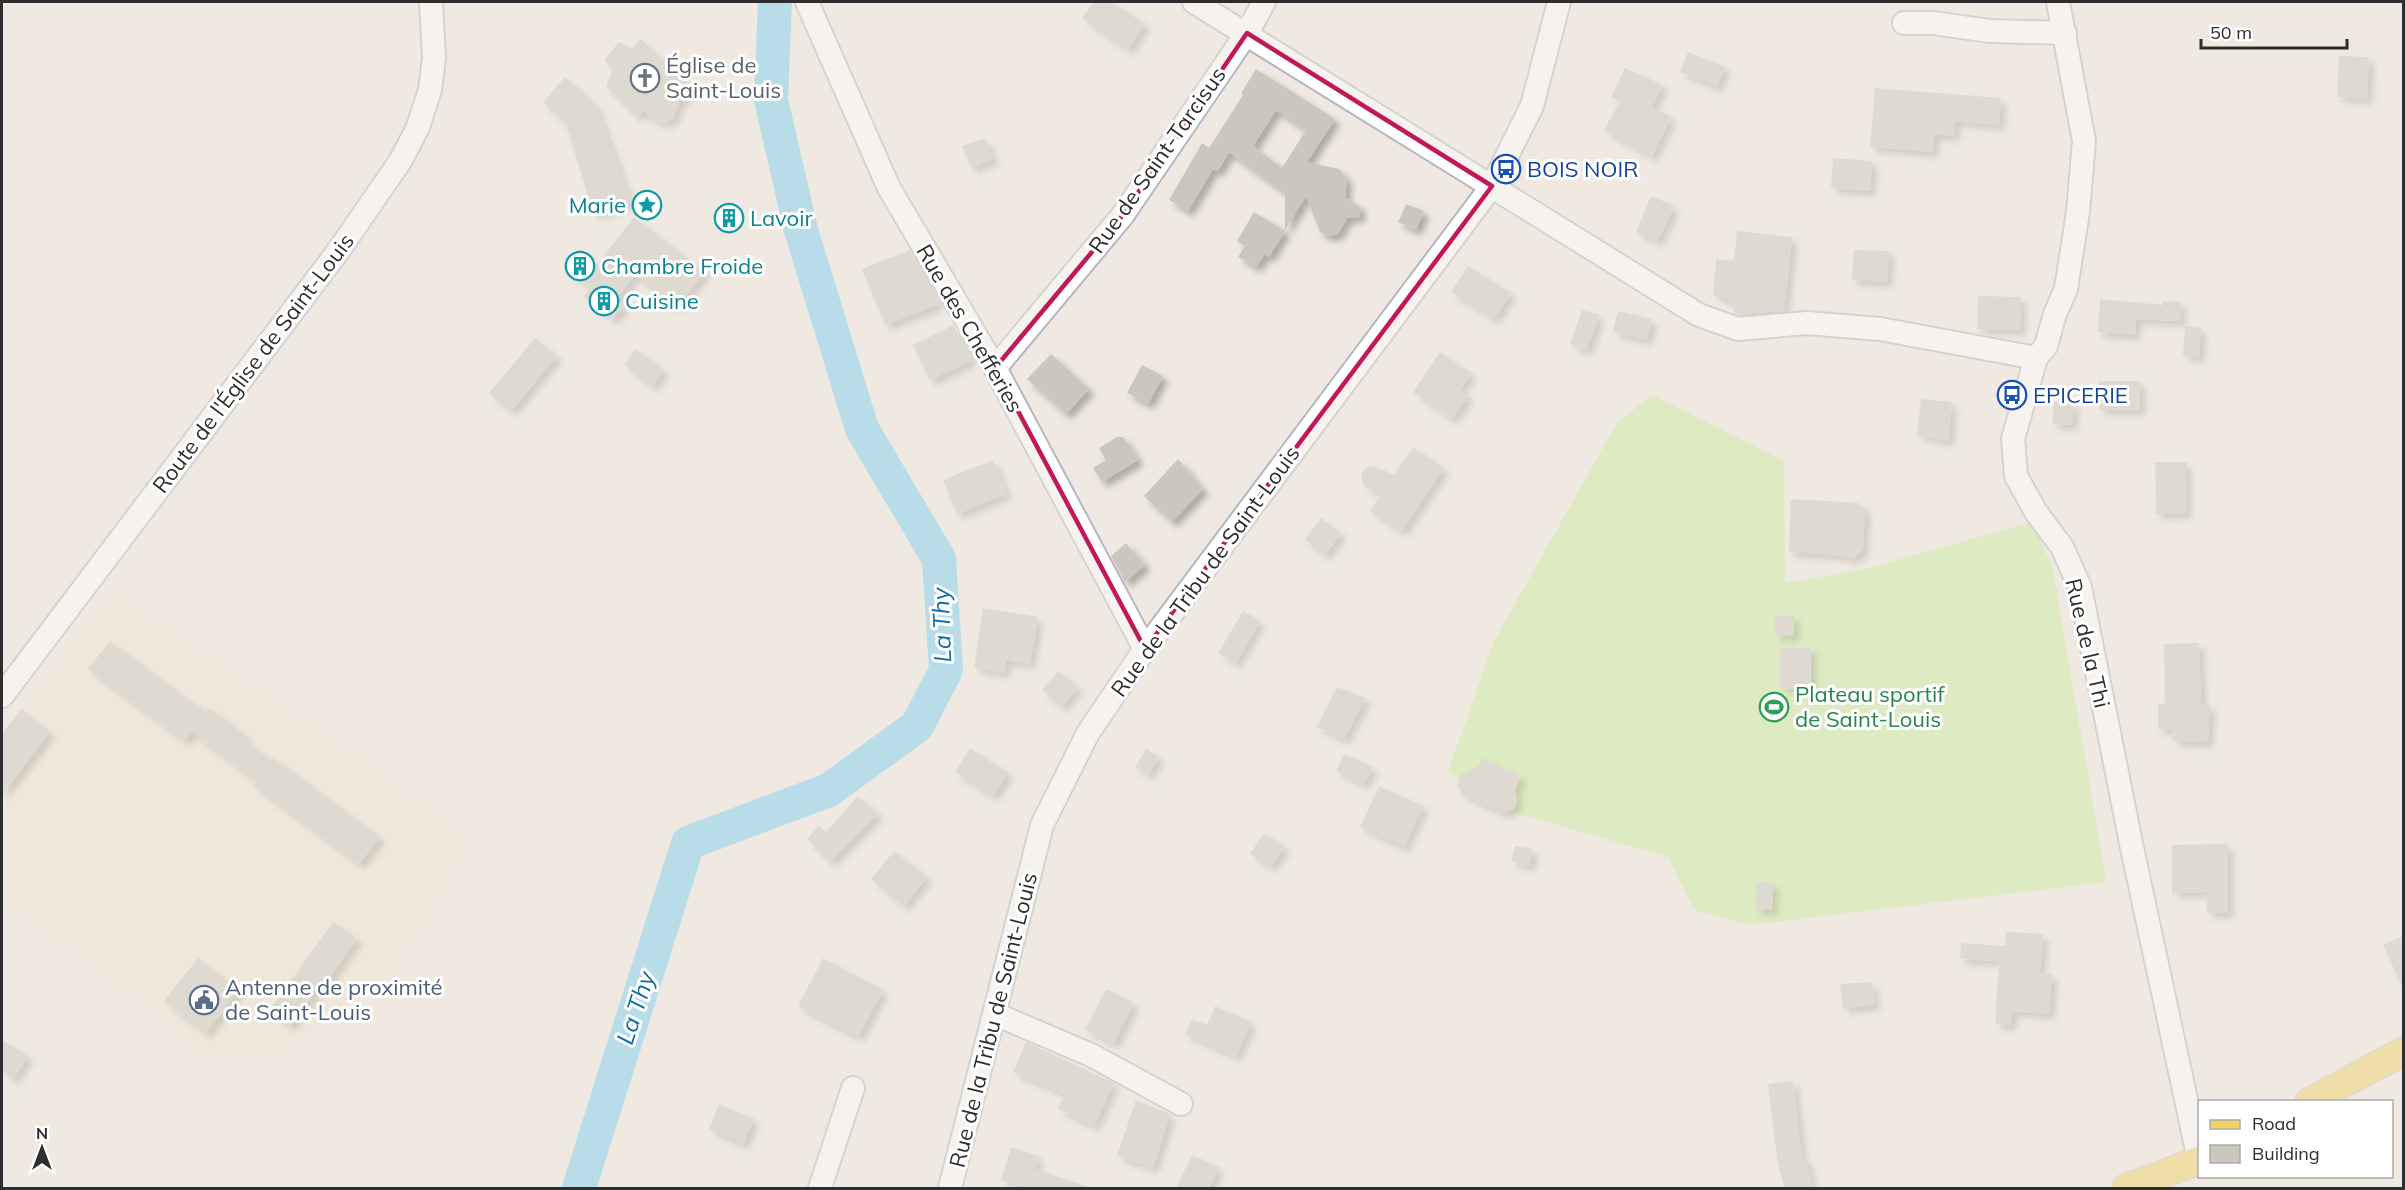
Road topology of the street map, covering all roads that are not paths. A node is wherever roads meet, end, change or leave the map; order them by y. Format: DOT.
graph roads {
  1 [pos="430,2"];
  2 [pos="807,2"];
  3 [pos="1194,2"];
  4 [pos="1264,2"];
  5 [pos="1558,2"];
  6 [pos="2058,2"];
  7 [pos="1904,22"];
  8 [pos="1246,33"];
  9 [pos="2065,33"];
  10 [pos="1492,186"];
  11 [pos="2036,358"];
  12 [pos="995,368"];
  13 [pos="1145,650"];
  14 [pos="2,696"];
  15 [pos="995,1014"];
  16 [pos="2403,1051"];
  17 [pos="853,1088"];
  18 [pos="2311,1100"];
  19 [pos="1181,1104"];
  20 [pos="2198,1155"];
  21 [pos="2198,1160"];
  22 [pos="820,1188"];
  23 [pos="950,1188"];
  24 [pos="2126,1188"];
  1 -- 14 [label="street, Route de l'Église de Saint-Louis"];
  2 -- 12 [label="street, Rue des Chefferies"];
  3 -- 8 [label="street"];
  4 -- 8 [label="street, Rue de Saint-Tarcisus"];
  5 -- 10 [label="street, Rue de la Tribu de Saint-Louis"];
  6 -- 9 [label="street, Rue de la Thi"];
  7 -- 9 [label="street"];
  8 -- 10 [label="street"];
  8 -- 12 [label="street, Rue de Saint-Tarcisus"];
  9 -- 11 [label="street, Rue de la Thi"];
  10 -- 11 [label="street"];
  10 -- 13 [label="street, Rue de la Tribu de Saint-Louis"];
  11 -- 20 [label="street, Rue de la Thi"];
  12 -- 13 [label="street, Rue des Chefferies"];
  13 -- 15 [label="street, Rue de la Tribu de Saint-Louis"];
  15 -- 19 [label="street"];
  15 -- 23 [label="street, Rue de la Tribu de Saint-Louis"];
  16 -- 18 [label="main road"];
  17 -- 22 [label="street"];
  21 -- 24 [label="main road"];
}
